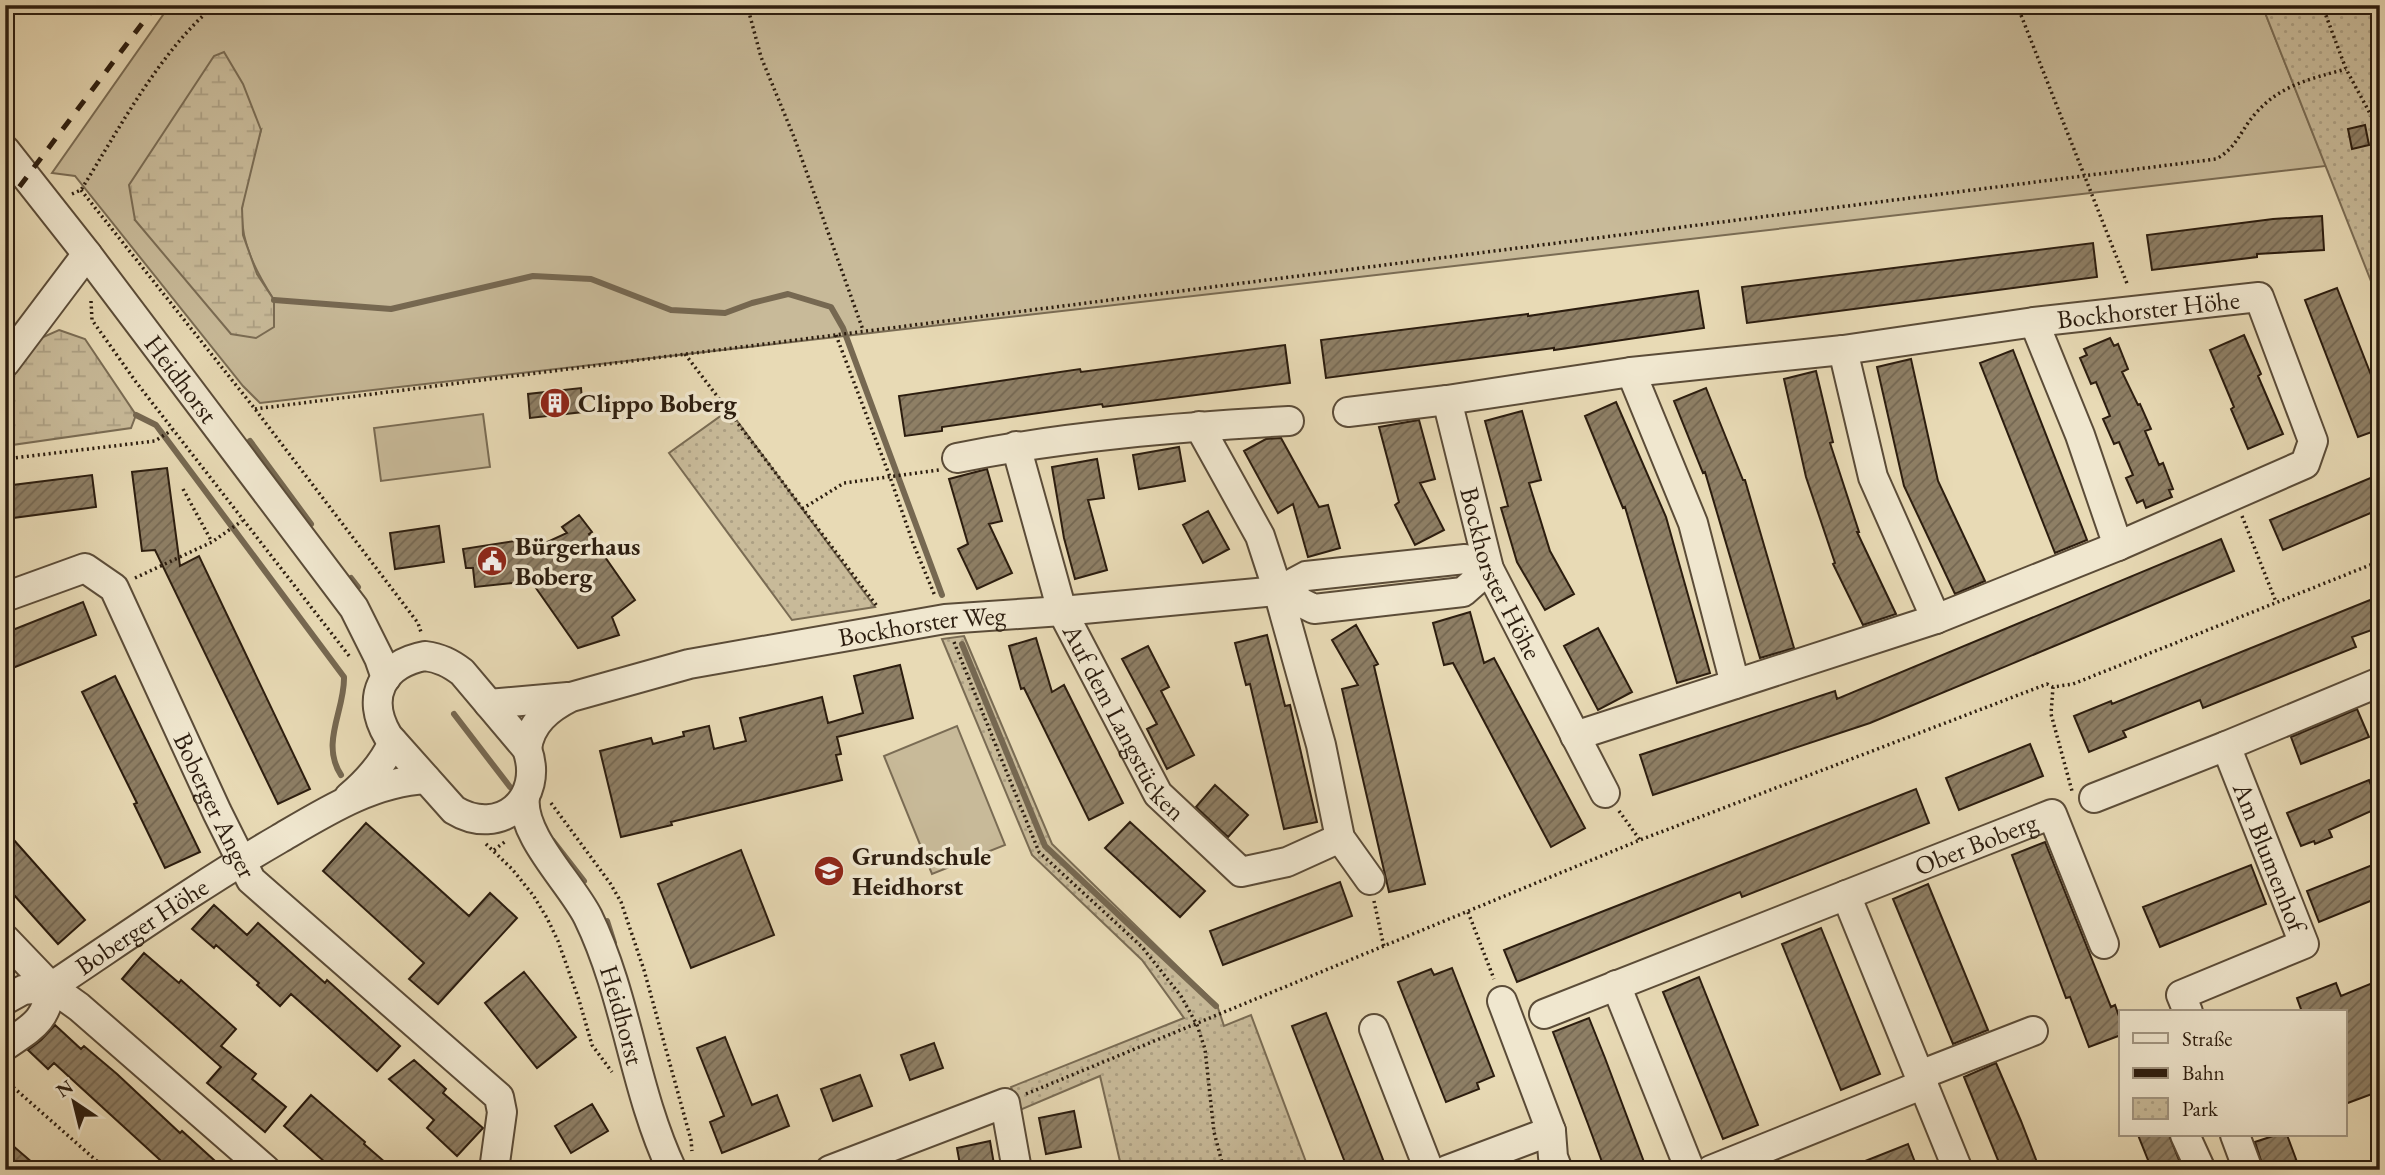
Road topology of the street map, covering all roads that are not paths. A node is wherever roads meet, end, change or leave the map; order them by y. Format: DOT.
graph roads {
  1 [pos="5,150"];
  2 [pos="87,254"];
  3 [pos="2034,322"];
  4 [pos="1843,350"];
  5 [pos="5,363"];
  6 [pos="1631,372"];
  7 [pos="1447,400"];
  8 [pos="1348,412"];
  9 [pos="1289,421"];
  10 [pos="1199,426"];
  11 [pos="1016,446"];
  12 [pos="957,458"];
  13 [pos="2118,545"];
  14 [pos="1489,569"];
  15 [pos="1278,591"];
  16 [pos="5,597"];
  17 [pos="354,608"];
  18 [pos="1062,611"];
  19 [pos="1936,619"];
  20 [pos="407,651"];
  21 [pos="386,678"];
  22 [pos="2380,682"];
  23 [pos="1735,684"];
  24 [pos="571,697"];
  25 [pos="489,704"];
  26 [pos="1575,736"];
  27 [pos="393,742"];
  28 [pos="2226,746"];
  29 [pos="527,749"];
  30 [pos="426,779"];
  31 [pos="1605,793"];
  32 [pos="2083,795"];
  33 [pos="536,797"];
  34 [pos="341,803"];
  35 [pos="483,831"];
  36 [pos="1340,838"];
  37 [pos="240,861"];
  38 [pos="555,868"];
  39 [pos="1370,880"];
  40 [pos="1846,895"];
  41 [pos="5,939"];
  42 [pos="2104,944"];
  43 [pos="1616,985"];
  44 [pos="51,987"];
  45 [pos="5,1000"];
  46 [pos="1502,1001"];
  47 [pos="2187,1010"];
  48 [pos="1544,1014"];
  49 [pos="1374,1029"];
  50 [pos="2033,1031"];
  51 [pos="5,1046"];
  52 [pos="1922,1079"];
  53 [pos="1551,1131"];
  54 [pos="2185,1136"];
  55 [pos="2235,1136"];
  56 [pos="266,1170"];
  57 [pos="494,1170"];
  58 [pos="673,1170"];
  59 [pos="831,1170"];
  60 [pos="1017,1170"];
  61 [pos="1429,1170"];
  62 [pos="1447,1170"];
  63 [pos="1558,1170"];
  64 [pos="1690,1170"];
  65 [pos="1711,1170"];
  66 [pos="1958,1170"];
  67 [pos="2201,1170"];
  68 [pos="2248,1170"];
  1 -- 2 [label="street, Heidhorst"];
  2 -- 5 [label="street"];
  2 -- 17 [label="street, Heidhorst"];
  3 -- 4 [label="street, Bockhorster Höhe"];
  3 -- 13 [label="street, Bockhorster Höhe"];
  3 -- 13 [label="street, Bockhorster Höhe"];
  4 -- 6 [label="street, Bockhorster Höhe"];
  4 -- 19 [label="street"];
  6 -- 7 [label="street, Bockhorster Höhe"];
  6 -- 23 [label="street"];
  7 -- 8 [label="street, Bockhorster Höhe"];
  7 -- 14 [label="street, Bockhorster Höhe"];
  9 -- 10 [label="street"];
  10 -- 11 [label="street"];
  10 -- 15 [label="street"];
  11 -- 12 [label="street"];
  11 -- 18 [label="street, Auf dem Langstücken"];
  13 -- 19 [label="street, Bockhorster Höhe"];
  14 -- 15 [label="street"];
  14 -- 26 [label="street, Bockhorster Höhe"];
  15 -- 18 [label="street, Bockhorster Weg"];
  15 -- 36 [label="street"];
  16 -- 37 [label="street, Boberger Anger"];
  17 -- 20 [label="street, Heidhorst"];
  17 -- 21 [label="street, Heidhorst"];
  18 -- 24 [label="street, Bockhorster Weg"];
  18 -- 36 [label="street, Auf dem Langstücken"];
  19 -- 23 [label="street, Bockhorster Höhe"];
  20 -- 21 [label="street"];
  20 -- 25 [label="street, Heidhorst"];
  21 -- 27 [label="street, Heidhorst"];
  22 -- 28 [label="street"];
  23 -- 26 [label="street, Bockhorster Höhe"];
  24 -- 25 [label="street, Bockhorster Weg"];
  24 -- 29 [label="street, Bockhorster Weg"];
  25 -- 29 [label="street, Heidhorst"];
  26 -- 31 [label="street, Bockhorster Höhe"];
  27 -- 30 [label="street, Heidhorst"];
  27 -- 34 [label="street, Boberger Höhe"];
  28 -- 32 [label="street"];
  28 -- 47 [label="street, Am Blumenhof"];
  29 -- 33 [label="street, Heidhorst"];
  30 -- 34 [label="street, Boberger Höhe"];
  30 -- 35 [label="street, Heidhorst"];
  33 -- 35 [label="street"];
  33 -- 38 [label="street, Heidhorst"];
  34 -- 37 [label="street, Boberger Höhe"];
  35 -- 38 [label="street, Heidhorst"];
  36 -- 39 [label="street"];
  37 -- 44 [label="street, Boberger Höhe"];
  37 -- 57 [label="street, Boberger Anger"];
  38 -- 58 [label="street, Heidhorst"];
  40 -- 42 [label="street, Ober Boberg"];
  40 -- 43 [label="street, Ober Boberg"];
  40 -- 52 [label="street"];
  41 -- 44 [label="street"];
  43 -- 48 [label="street, Ober Boberg"];
  43 -- 64 [label="street"];
  44 -- 45 [label="street, Boberger Höhe"];
  44 -- 51 [label="street, Boberger Höhe"];
  44 -- 56 [label="street"];
  46 -- 53 [label="street"];
  49 -- 61 [label="street"];
  50 -- 52 [label="street"];
  52 -- 65 [label="street"];
  52 -- 66 [label="street"];
  53 -- 62 [label="street"];
  53 -- 63 [label="street"];
  54 -- 67 [label="street"];
  55 -- 68 [label="street"];
  59 -- 60 [label="street"];
}
